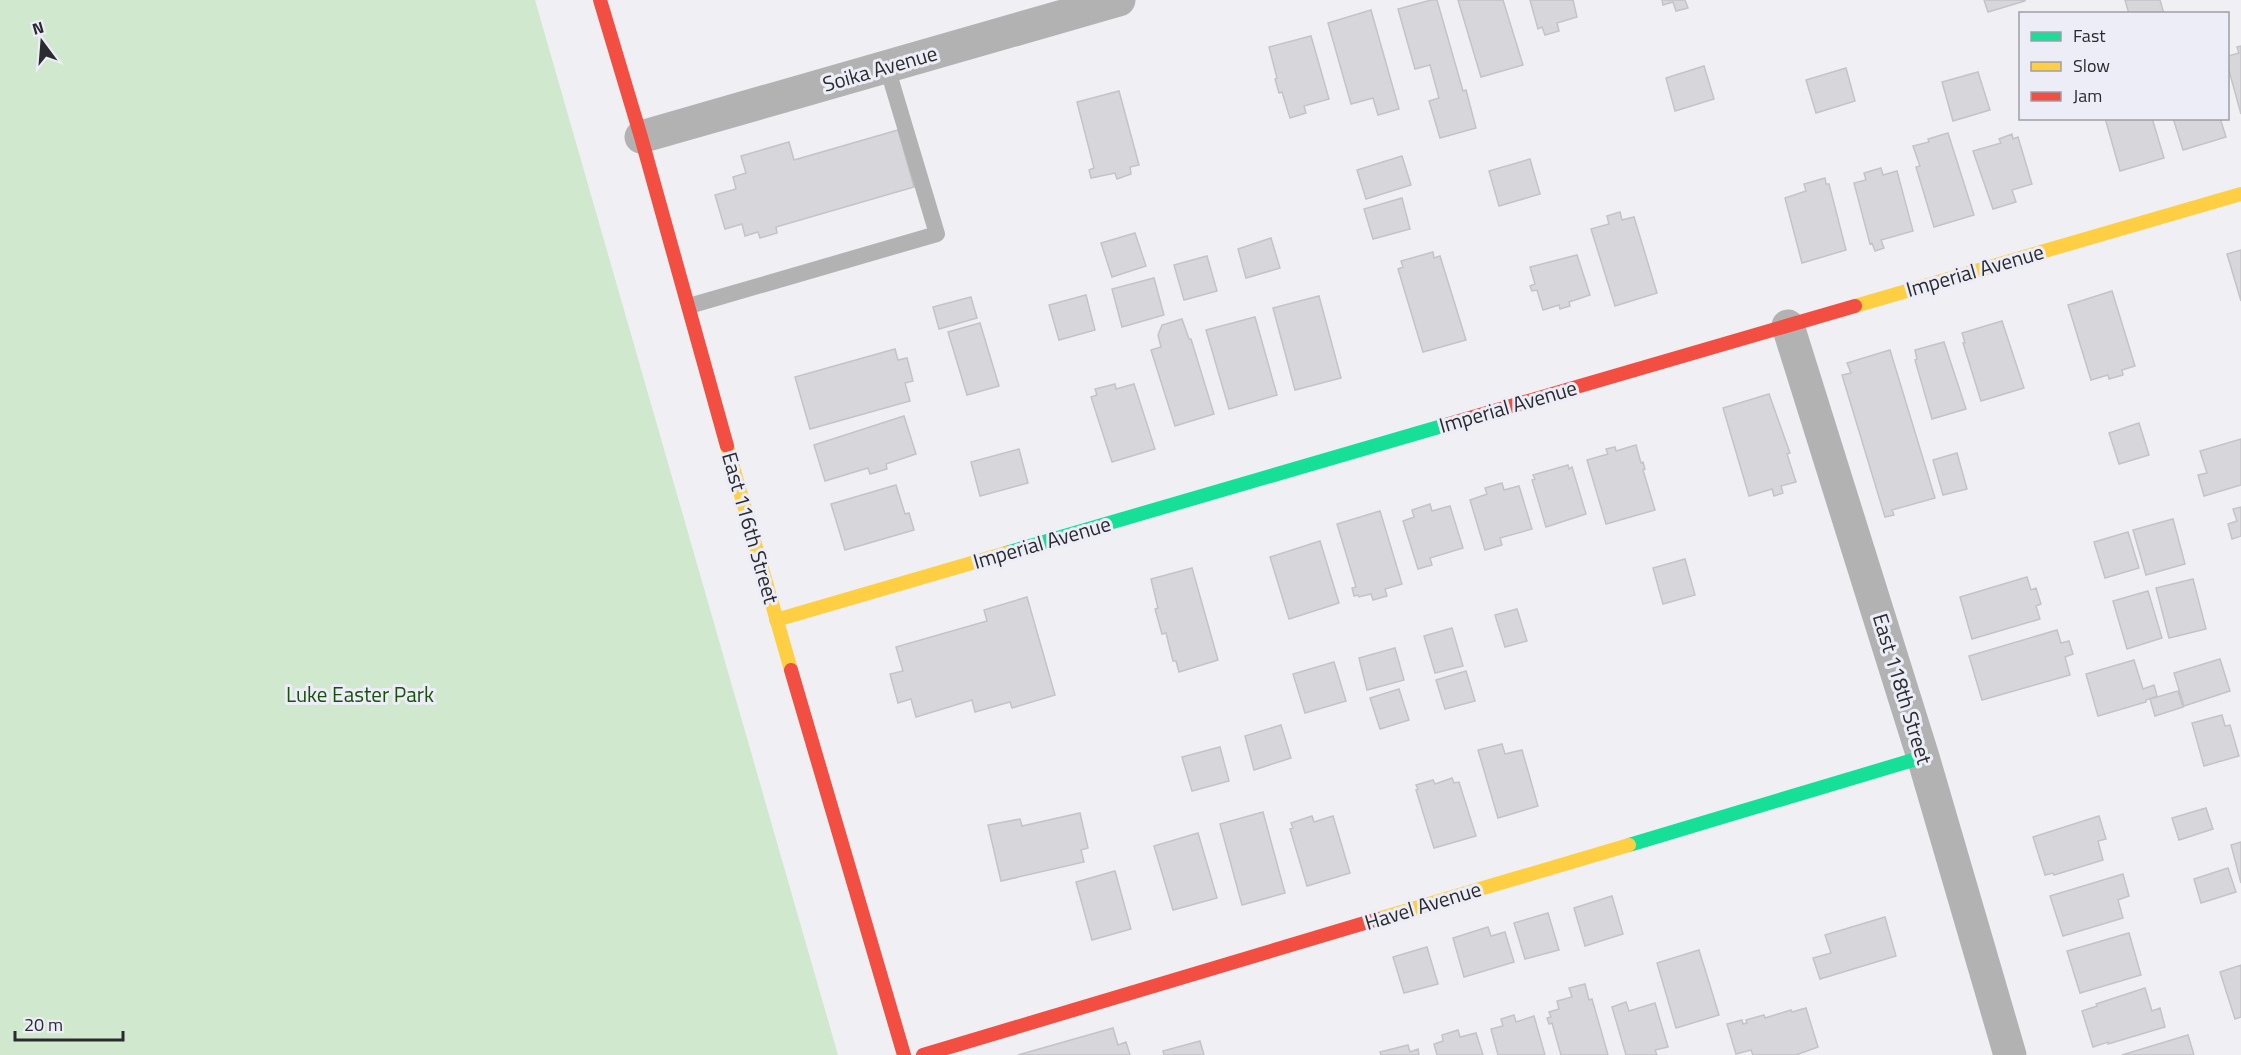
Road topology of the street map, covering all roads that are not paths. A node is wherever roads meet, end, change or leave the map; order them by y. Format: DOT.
graph roads {
  1 [pos="600,0"];
  2 [pos="1119,0"];
  3 [pos="887,67"];
  4 [pos="641,137"];
  5 [pos="2241,194"];
  6 [pos="689,306"];
  7 [pos="1788,326"];
  8 [pos="776,620"];
  9 [pos="1923,757"];
  10 [pos="904,1055"];
  11 [pos="923,1055"];
  12 [pos="2010,1055"];
  1 -- 4 [label="street, East 116th Street"];
  2 -- 3 [label="street, Soika Avenue"];
  3 -- 4 [label="street, Soika Avenue"];
  3 -- 6 [label="lane"];
  4 -- 6 [label="street, East 116th Street"];
  5 -- 7 [label="street, Imperial Avenue"];
  6 -- 8 [label="street, East 116th Street"];
  7 -- 8 [label="street, Imperial Avenue"];
  7 -- 9 [label="street, East 118th Street"];
  8 -- 10 [label="street, East 116th Street"];
  9 -- 11 [label="street, Havel Avenue"];
  9 -- 12 [label="street, East 118th Street"];
}
